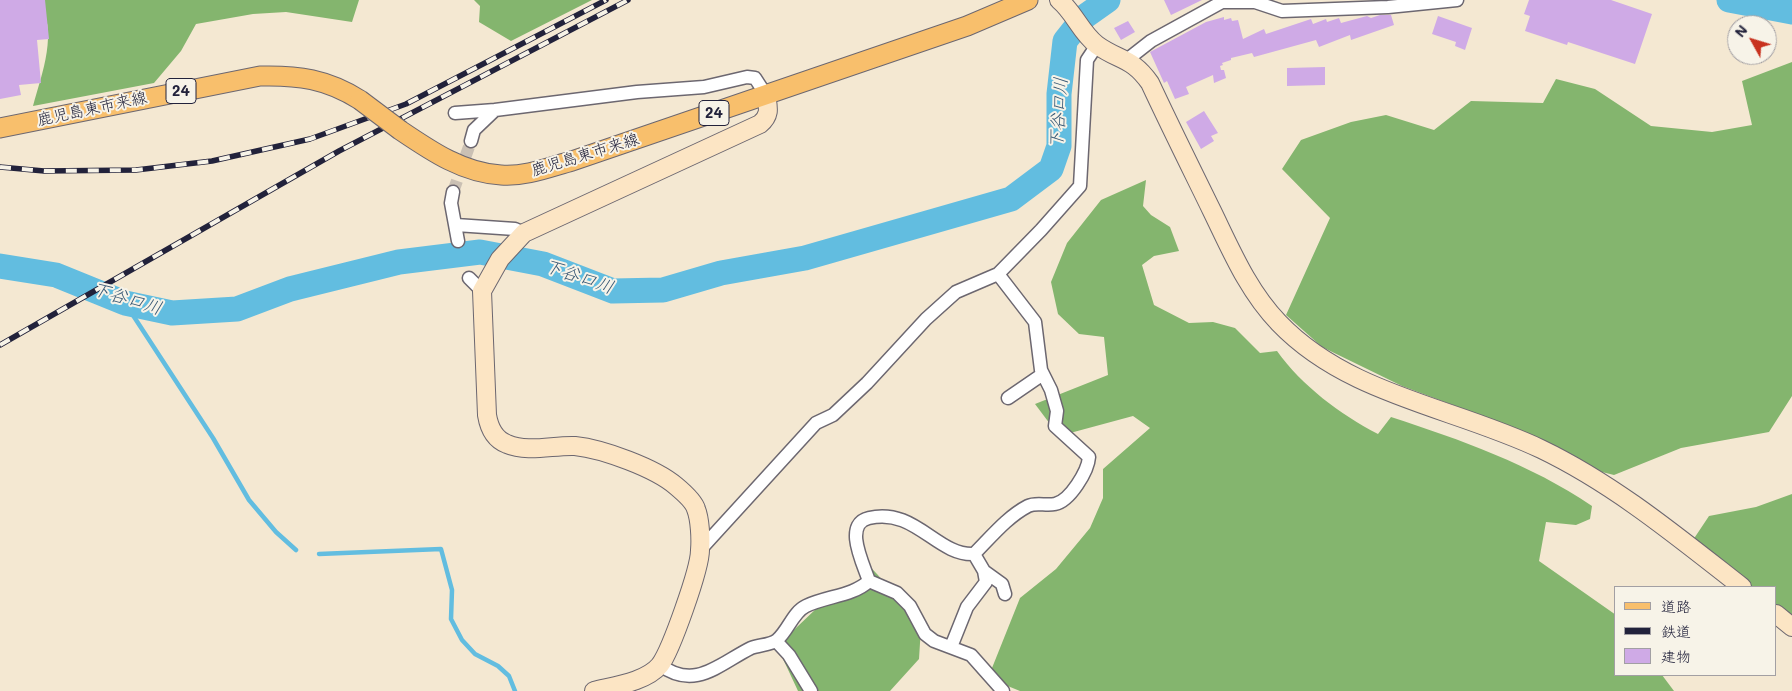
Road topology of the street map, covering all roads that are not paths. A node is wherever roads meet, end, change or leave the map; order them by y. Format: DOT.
graph roads {
  1 [pos="1028,0"];
  2 [pos="1457,0"];
  3 [pos="1064,4"];
  4 [pos="1093,41"];
  5 [pos="1128,59"];
  6 [pos="766,95"];
  7 [pos="495,110"];
  8 [pos="455,114"];
  9 [pos="0,128"];
  10 [pos="471,141"];
  11 [pos="453,192"];
  12 [pos="456,225"];
  13 [pos="518,239"];
  14 [pos="458,241"];
  15 [pos="998,274"];
  16 [pos="469,278"];
  17 [pos="486,284"];
  18 [pos="1043,374"];
  19 [pos="1008,398"];
  20 [pos="700,550"];
  21 [pos="974,554"];
  22 [pos="984,571"];
  23 [pos="869,581"];
  24 [pos="1741,586"];
  25 [pos="1005,594"];
  26 [pos="1777,615"];
  27 [pos="1792,627"];
  28 [pos="776,642"];
  29 [pos="951,647"];
  30 [pos="660,665"];
  31 [pos="594,691"];
  32 [pos="811,691"];
  33 [pos="1003,691"];
  1 -- 6 [label="main road, 鹿児島東市来線 / 24"];
  2 -- 5 [label="street"];
  3 -- 4 [label="street"];
  4 -- 5 [label="street"];
  4 -- 15 [label="street"];
  5 -- 24 [label="street"];
  6 -- 7 [label="street"];
  6 -- 9 [label="main road, 鹿児島東市来線 / 24, bridge"];
  6 -- 13 [label="street"];
  7 -- 8 [label="street"];
  7 -- 10 [label="street"];
  11 -- 12 [label="street"];
  12 -- 13 [label="street"];
  12 -- 14 [label="street"];
  13 -- 17 [label="street"];
  15 -- 18 [label="street"];
  15 -- 20 [label="street"];
  16 -- 17 [label="street"];
  17 -- 20 [label="street"];
  18 -- 19 [label="street"];
  18 -- 21 [label="street"];
  20 -- 30 [label="street"];
  21 -- 22 [label="street"];
  21 -- 23 [label="street"];
  22 -- 25 [label="street"];
  22 -- 29 [label="street"];
  23 -- 28 [label="street"];
  23 -- 29 [label="street"];
  26 -- 27 [label="street"];
  28 -- 30 [label="street"];
  28 -- 32 [label="street"];
  29 -- 33 [label="street"];
  30 -- 31 [label="street"];
}
